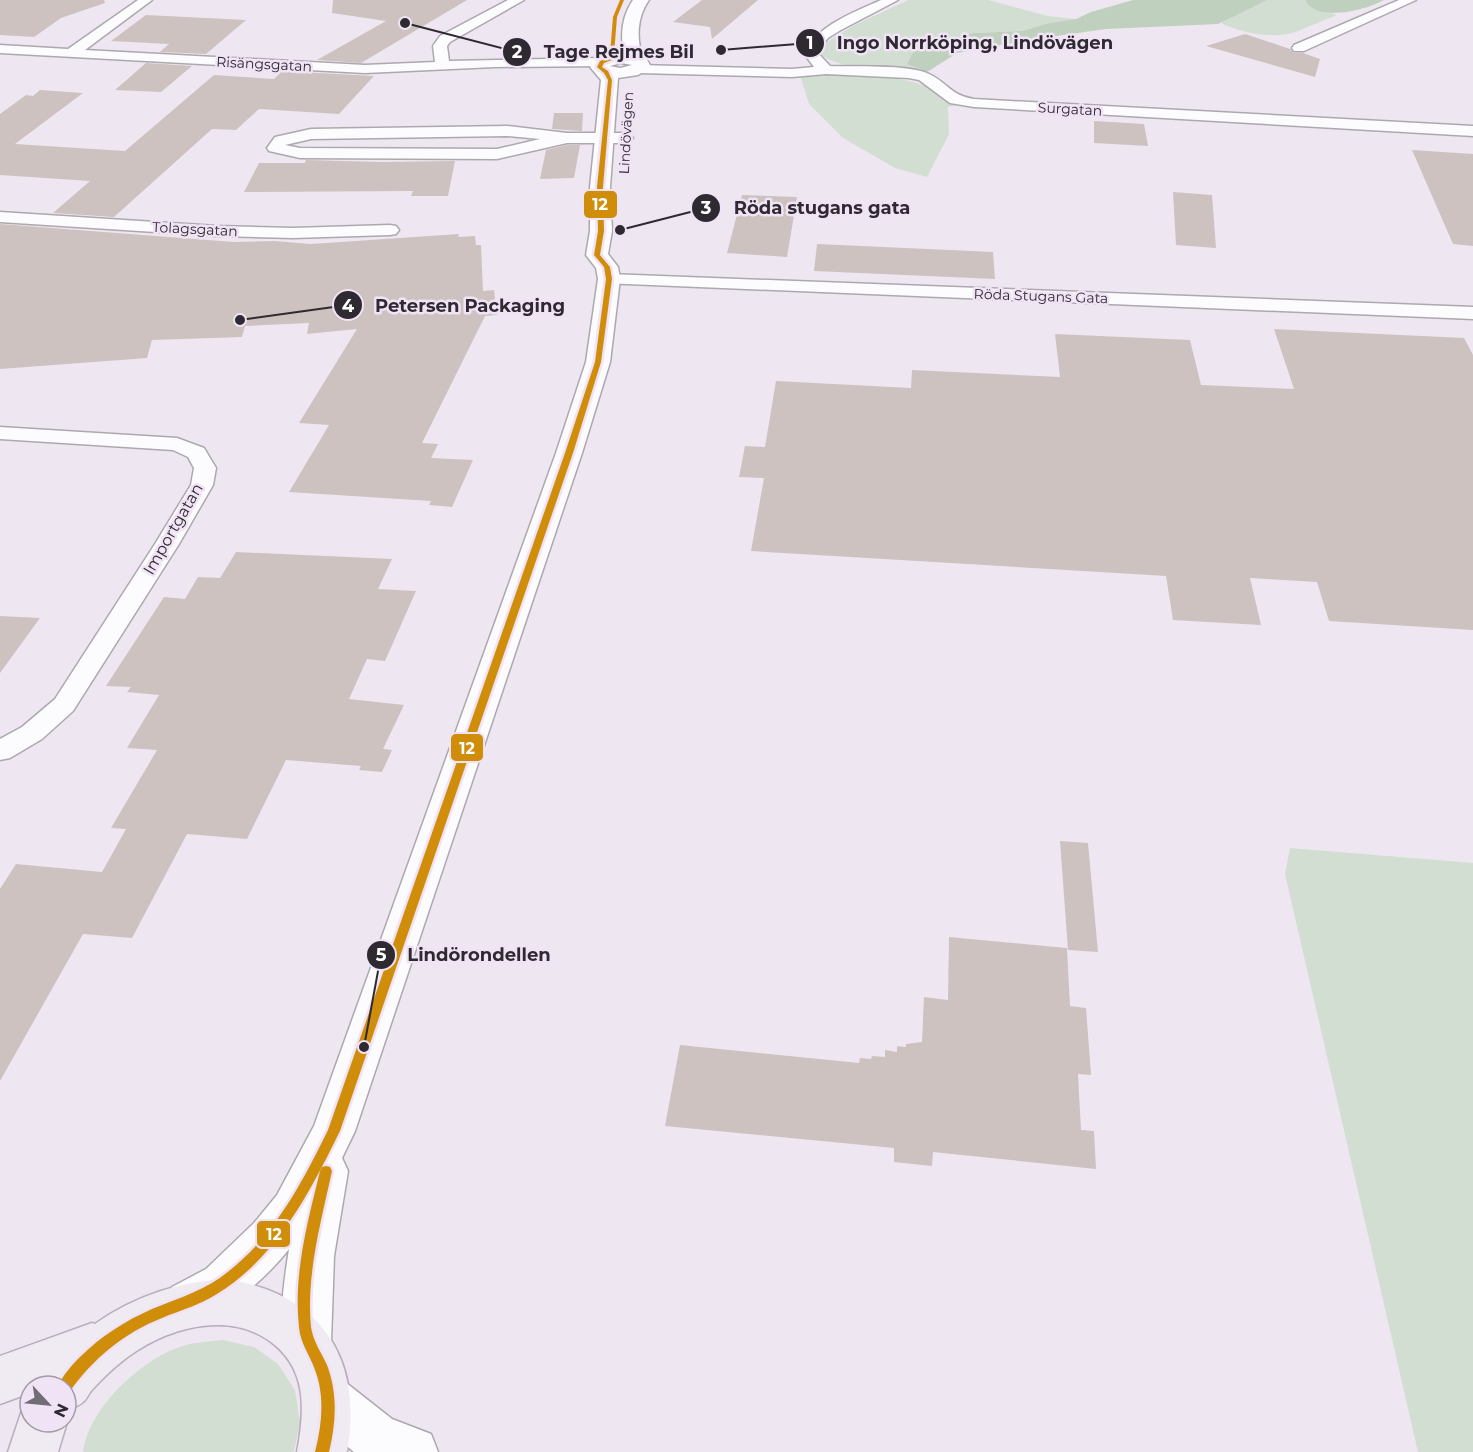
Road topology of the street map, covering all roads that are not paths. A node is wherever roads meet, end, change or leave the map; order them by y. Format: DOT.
graph roads {
  1 [pos="146,0"];
  2 [pos="518,0"];
  3 [pos="622,0"];
  4 [pos="641,0"];
  5 [pos="892,0"];
  6 [pos="1410,0"];
  7 [pos="1299,48"];
  8 [pos="0,50"];
  9 [pos="71,53"];
  10 [pos="443,65"];
  11 [pos="604,65"];
  12 [pos="826,70"];
  13 [pos="636,71"];
  14 [pos="626,118"];
  15 [pos="1473,131"];
  16 [pos="567,138"];
  17 [pos="614,138"];
  18 [pos="624,160"];
  19 [pos="0,217"];
  20 [pos="390,230"];
  21 [pos="620,230"];
  22 [pos="608,273"];
  23 [pos="1473,313"];
  24 [pos="0,434"];
  25 [pos="0,751"];
  26 [pos="334,1131"];
  27 [pos="184,1305"];
  28 [pos="113,1337"];
  29 [pos="307,1342"];
  30 [pos="73,1374"];
  31 [pos="0,1380"];
  32 [pos="328,1399"];
  33 [pos="38,1434"];
  34 [pos="33,1452"];
  35 [pos="322,1452"];
  36 [pos="413,1452"];
  1 -- 9 [label="street"];
  2 -- 10 [label="street"];
  3 -- 11 [label="main road, Lindövägen"];
  4 -- 13 [label="main road"];
  5 -- 12 [label="street"];
  6 -- 7 [label="street"];
  8 -- 9 [label="street, Risängsgatan"];
  9 -- 10 [label="street, Risängsgatan"];
  10 -- 11 [label="street, Risängsgatan"];
  11 -- 13 [label="main road"];
  11 -- 17 [label="main road, Lindövägen"];
  12 -- 13 [label="street, Surgatan"];
  12 -- 15 [label="street, Surgatan"];
  14 -- 17 [label="main road, Lindövägen"];
  16 -- 16 [label="street"];
  16 -- 17 [label="street"];
  17 -- 18 [label="main road, Lindövägen"];
  17 -- 22 [label="main road, Lindövägen"];
  19 -- 20 [label="street, Tolagsgatan"];
  21 -- 22 [label="main road, Lindövägen"];
  22 -- 23 [label="street, Röda Stugans Gata"];
  22 -- 26 [label="main road, Lindövägen"];
  24 -- 25 [label="street, Importgatan"];
  26 -- 27 [label="main road, Lindövägen"];
  26 -- 29 [label="main road, Lindövägen"];
  27 -- 28 [label="main road"];
  27 -- 29 [label="main road"];
  28 -- 30 [label="main road"];
  28 -- 31 [label="main road"];
  29 -- 32 [label="main road"];
  32 -- 35 [label="main road"];
  32 -- 36 [label="main road"];
  33 -- 34 [label="main road"];
}
